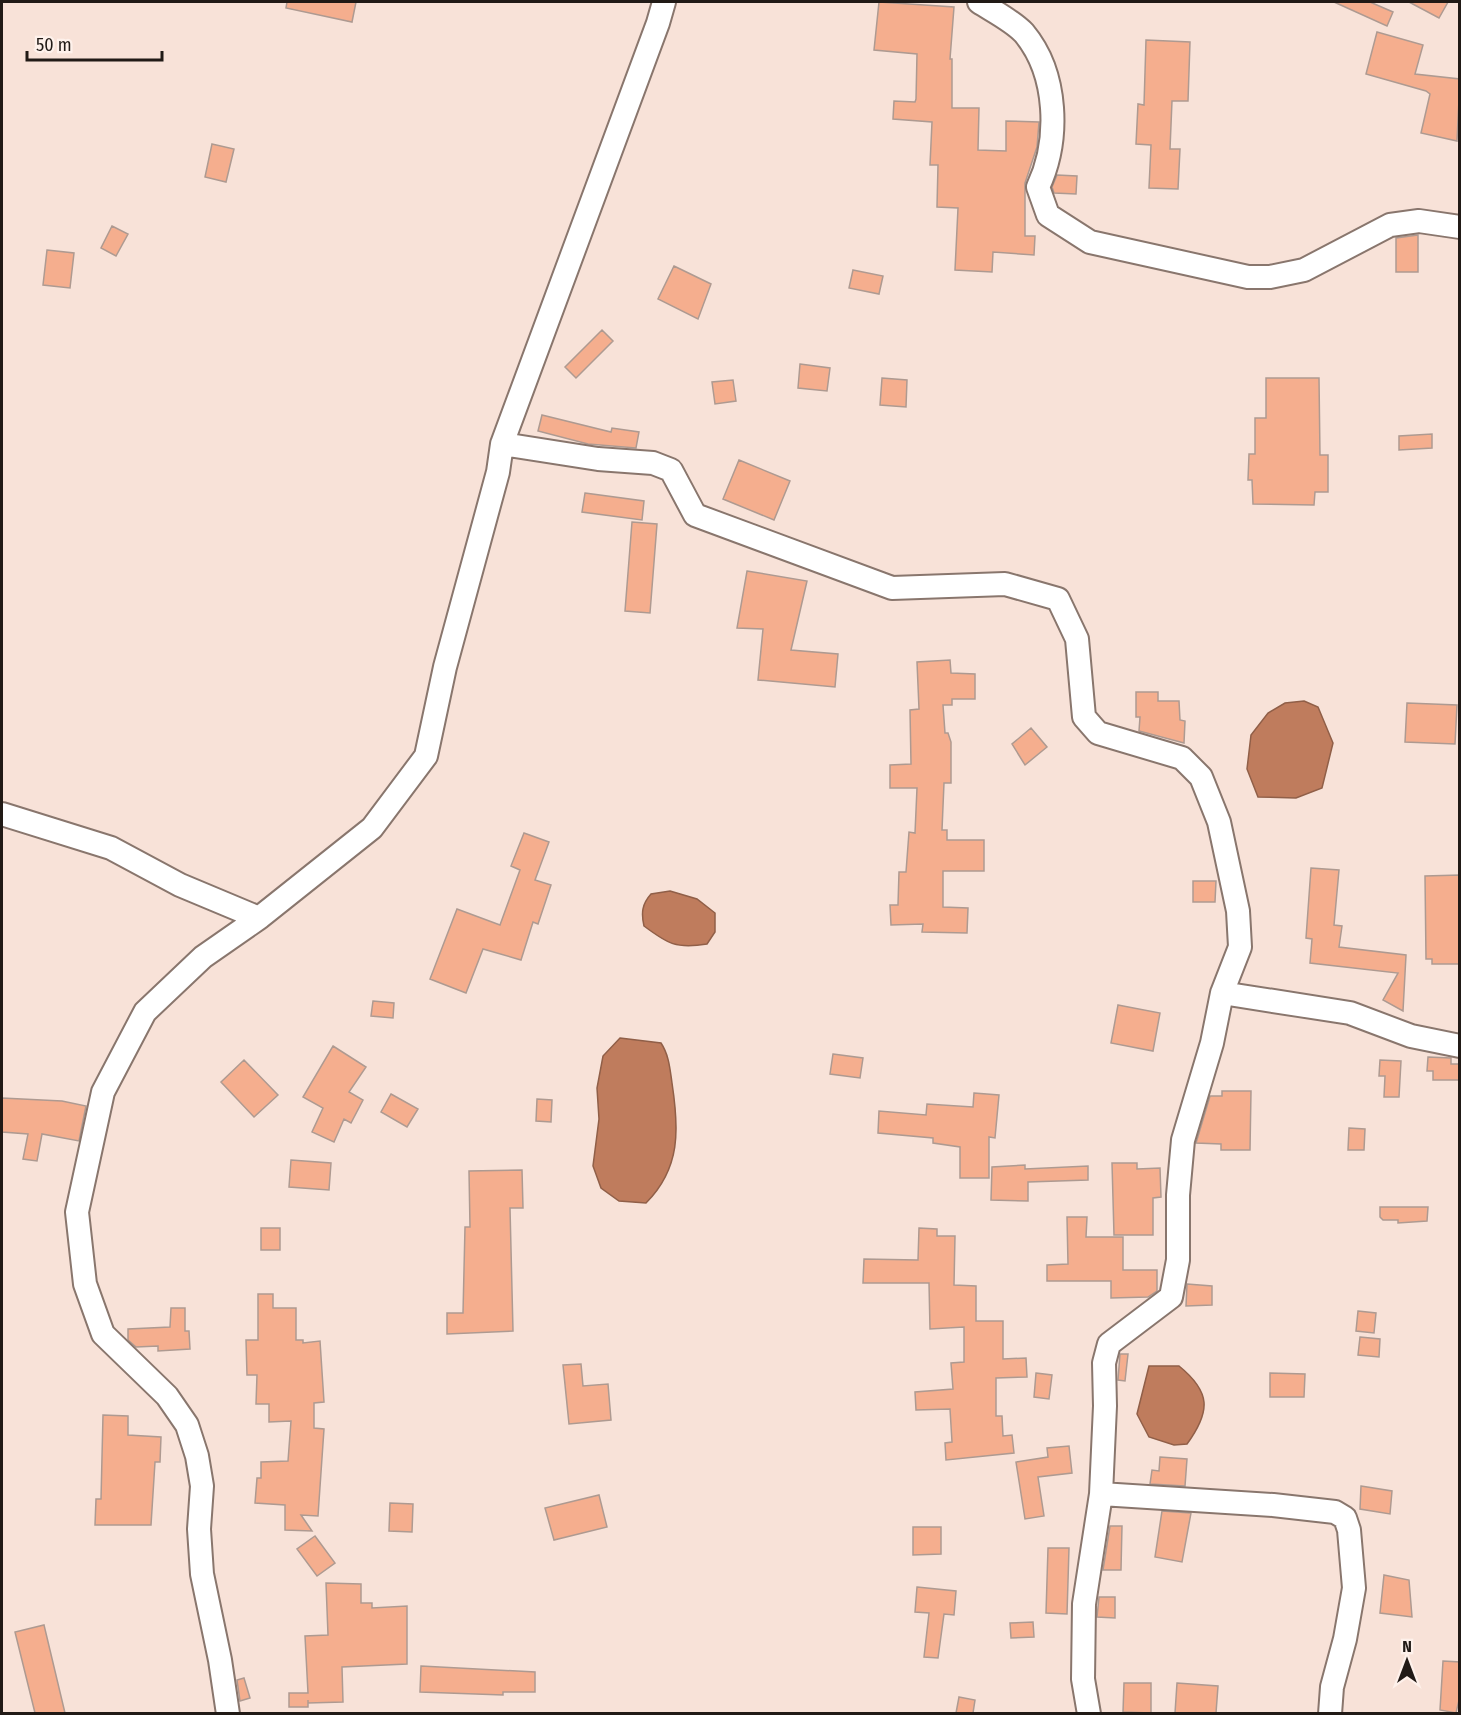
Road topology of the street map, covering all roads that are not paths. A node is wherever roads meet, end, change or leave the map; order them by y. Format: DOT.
graph roads {
  1 [pos="664,2"];
  2 [pos="979,2"];
  3 [pos="1460,227"];
  4 [pos="502,444"];
  5 [pos="2,814"];
  6 [pos="259,918"];
  7 [pos="1222,993"];
  8 [pos="1460,1046"];
  9 [pos="1101,1494"];
  10 [pos="228,1713"];
  11 [pos="1089,1713"];
  12 [pos="1330,1713"];
  1 -- 4 [label="street"];
  2 -- 3 [label="street"];
  4 -- 6 [label="street"];
  4 -- 7 [label="street"];
  5 -- 6 [label="street"];
  6 -- 10 [label="street"];
  7 -- 8 [label="street"];
  7 -- 9 [label="street"];
  9 -- 11 [label="street"];
  9 -- 12 [label="street"];
}
